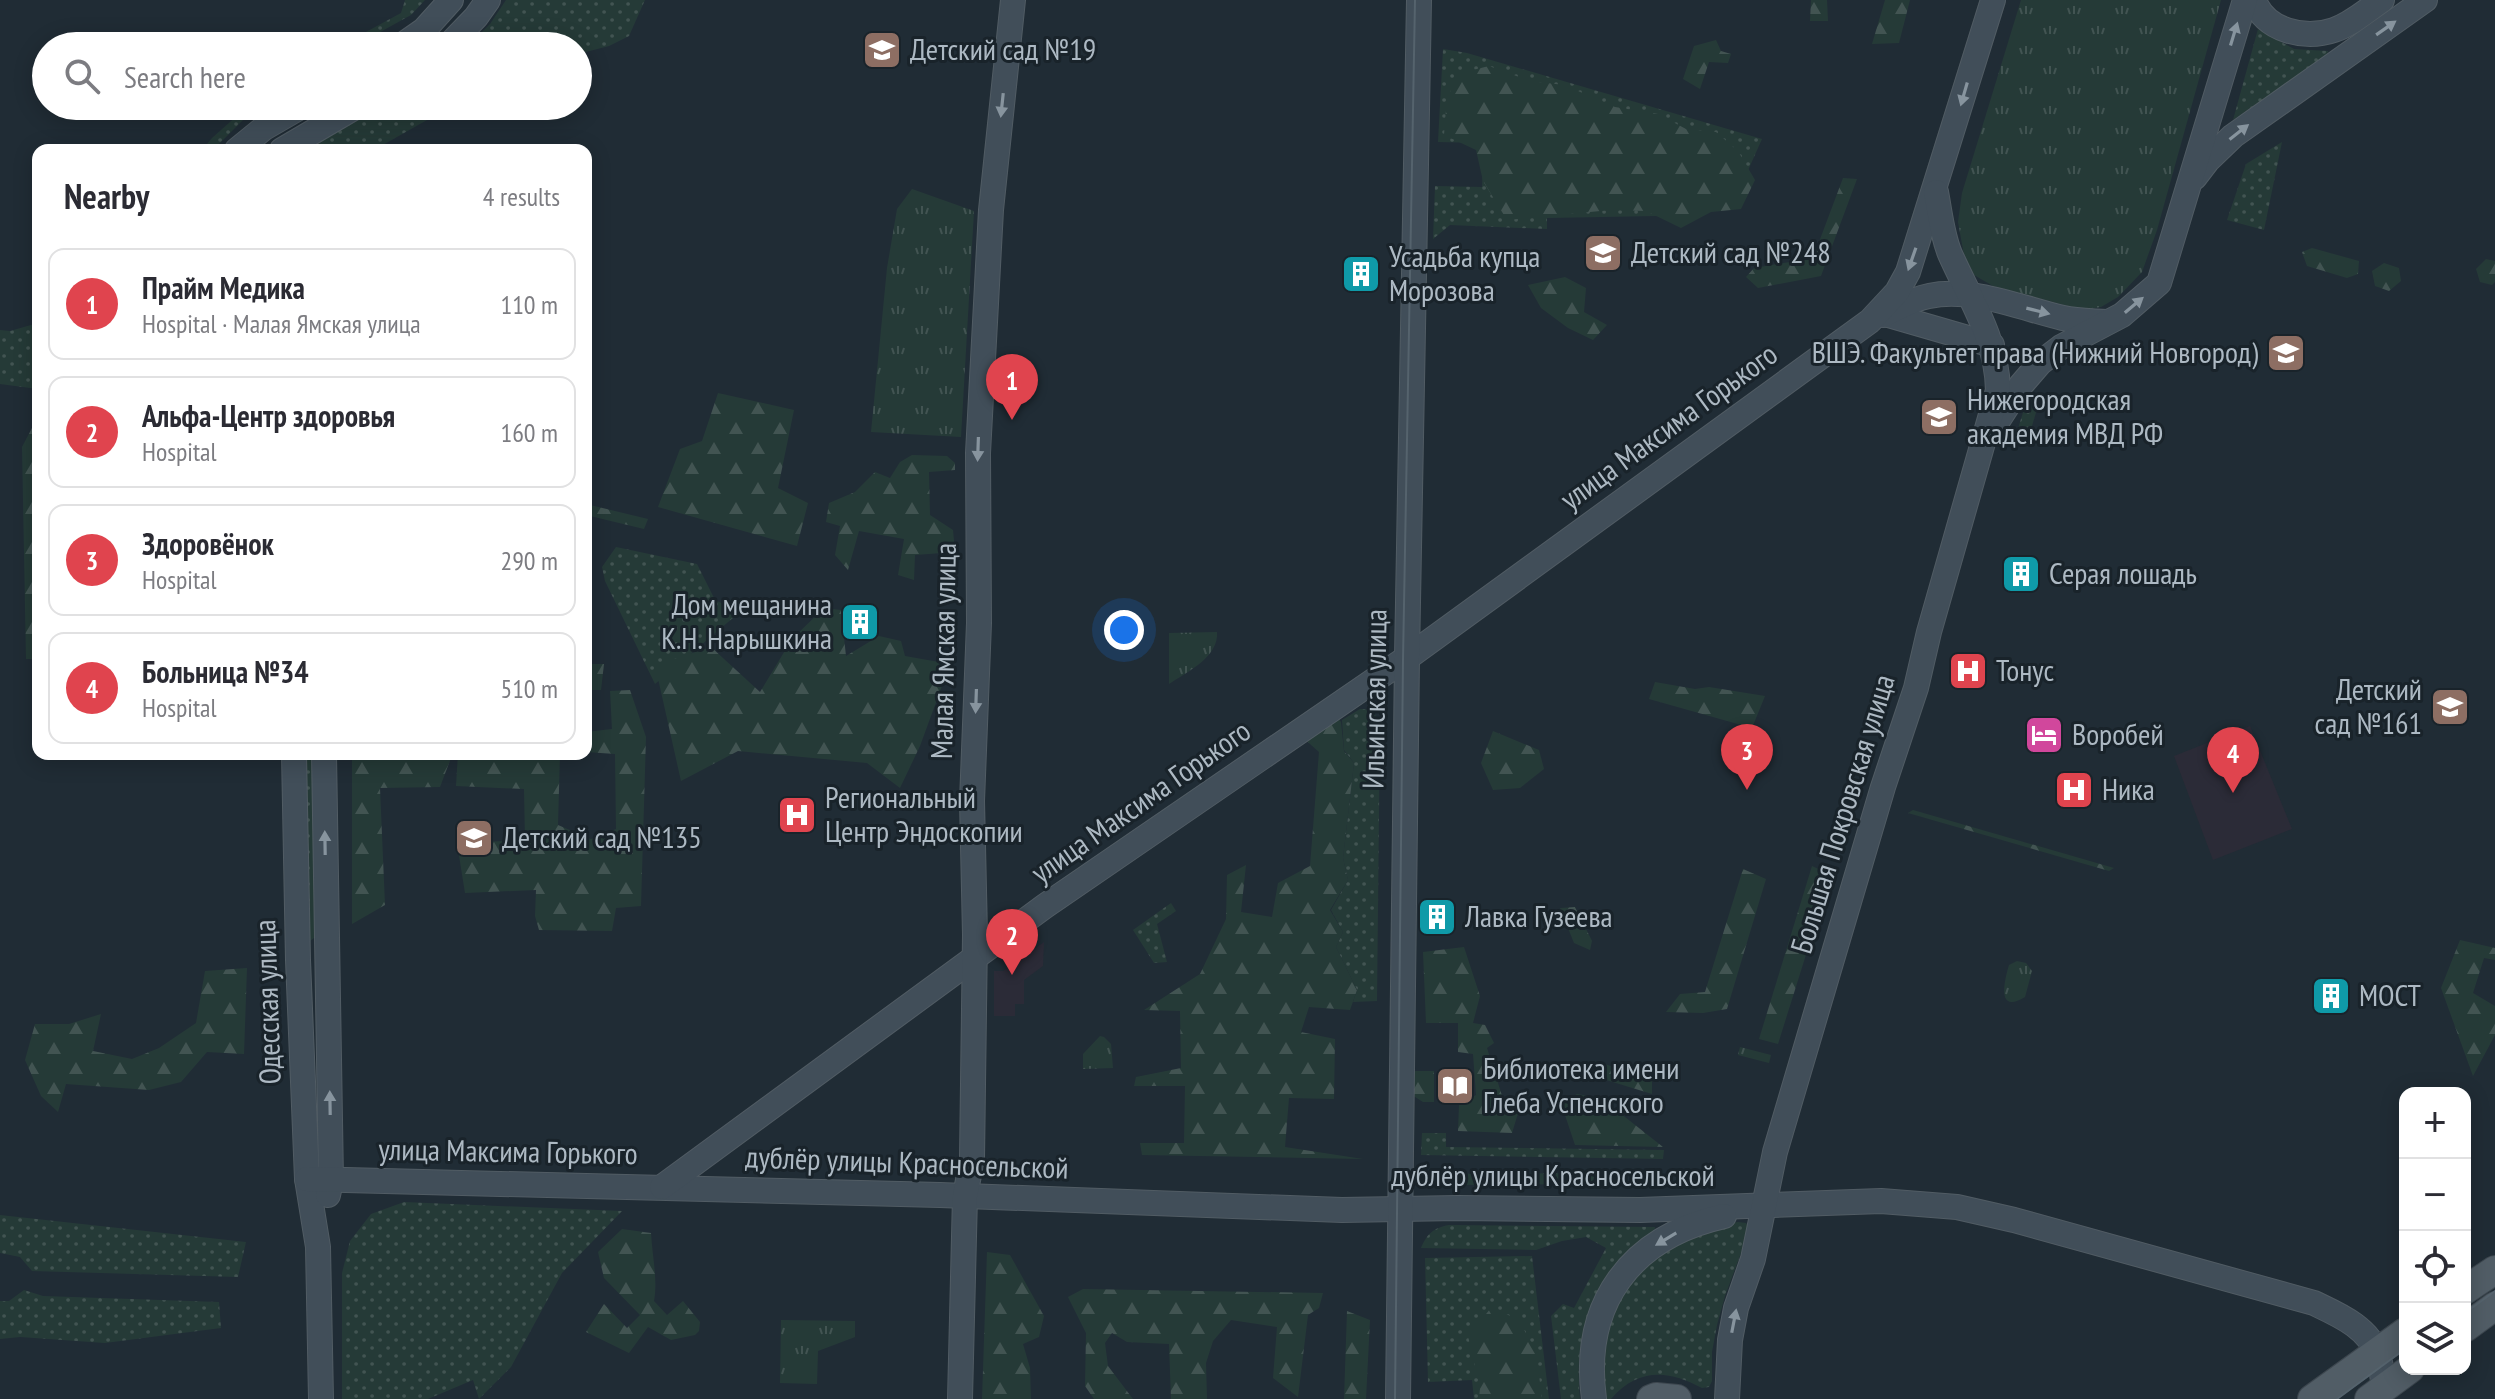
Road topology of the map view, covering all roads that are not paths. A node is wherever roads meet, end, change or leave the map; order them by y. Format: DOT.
graph roads {
  1 [pos="451,0"];
  2 [pos="488,0"];
  3 [pos="1013,0"];
  4 [pos="1419,0"];
  5 [pos="1993,0"];
  6 [pos="2245,0"];
  7 [pos="2254,0"];
  8 [pos="2382,0"];
  9 [pos="2425,0"];
  10 [pos="421,32"];
  11 [pos="462,32"];
  12 [pos="278,120"];
  13 [pos="333,120"];
  14 [pos="244,144"];
  15 [pos="292,144"];
  16 [pos="1935,186"];
  17 [pos="2187,189"];
  18 [pos="1972,296"];
  19 [pos="1877,318"];
  20 [pos="2106,322"];
  21 [pos="1992,345"];
  22 [pos="1985,440"];
  23 [pos="1407,657"];
  24 [pos="294,760"];
  25 [pos="324,760"];
  26 [pos="974,959"];
  27 [pos="319,1180"];
  28 [pos="662,1187"];
  29 [pos="965,1196"];
  30 [pos="1765,1207"];
  31 [pos="1401,1209"];
  32 [pos="2495,1270"];
  33 [pos="2471,1286"];
  34 [pos="2495,1306"];
  35 [pos="2471,1324"];
  36 [pos="2399,1336"];
  37 [pos="2377,1352"];
  38 [pos="2402,1375"];
  39 [pos="2376,1393"];
  40 [pos="321,1399"];
  41 [pos="960,1399"];
  42 [pos="1398,1399"];
  43 [pos="1594,1399"];
  44 [pos="1651,1399"];
  45 [pos="1677,1399"];
  46 [pos="1727,1399"];
  47 [pos="2312,1399"];
  1 -- 10 [label="main road"];
  2 -- 11 [label="main road"];
  3 -- 26 [label="main road, Малая Ямская улица, one-way"];
  4 -- 23 [label="main road, Ильинская улица"];
  5 -- 16 [label="main road, one-way"];
  17 -- 6 [label="main road, one-way"];
  7 -- 8 [label="main road"];
  17 -- 9 [label="main road, one-way"];
  12 -- 14 [label="main road"];
  13 -- 15 [label="main road"];
  16 -- 18 [label="main road, Большая Покровская улица"];
  16 -- 19 [label="main road, one-way"];
  20 -- 17 [label="main road, one-way"];
  18 -- 19 [label="main road"];
  18 -- 20 [label="main road, one-way"];
  18 -- 21 [label="main road, Большая Покровская улица"];
  19 -- 21 [label="main road"];
  19 -- 23 [label="main road, улица Максима Горького"];
  20 -- 22 [label="main road"];
  21 -- 22 [label="main road, Большая Покровская улица"];
  22 -- 30 [label="main road, Большая Покровская улица"];
  23 -- 26 [label="main road, улица Максима Горького"];
  23 -- 31 [label="main road, Ильинская улица"];
  24 -- 27 [label="main road, Одесская улица"];
  27 -- 25 [label="main road, Одесская улица, one-way"];
  26 -- 28 [label="main road, улица Максима Горького"];
  26 -- 29 [label="main road, Малая Ямская улица"];
  27 -- 28 [label="main road, улица Максима Горького"];
  27 -- 40 [label="main road"];
  28 -- 29 [label="main road, дублёр улицы Красносельской"];
  29 -- 31 [label="main road, дублёр улицы Красносельской"];
  29 -- 41 [label="main road, Малая Ямская улица"];
  30 -- 31 [label="main road, дублёр улицы Красносельской"];
  30 -- 37 [label="main road, дублёр улицы Красносельской"];
  30 -- 43 [label="main road, one-way"];
  46 -- 30 [label="main road, Большая Покровская улица, one-way"];
  31 -- 42 [label="main road, Ильинская улица"];
  32 -- 33 [label="main road"];
  34 -- 35 [label="main road"];
  36 -- 37 [label="main road"];
  37 -- 39 [label="main road, дублёр улицы Красносельской"];
  37 -- 47 [label="main road"];
  38 -- 39 [label="main road"];
  44 -- 45 [label="main road"];
}
